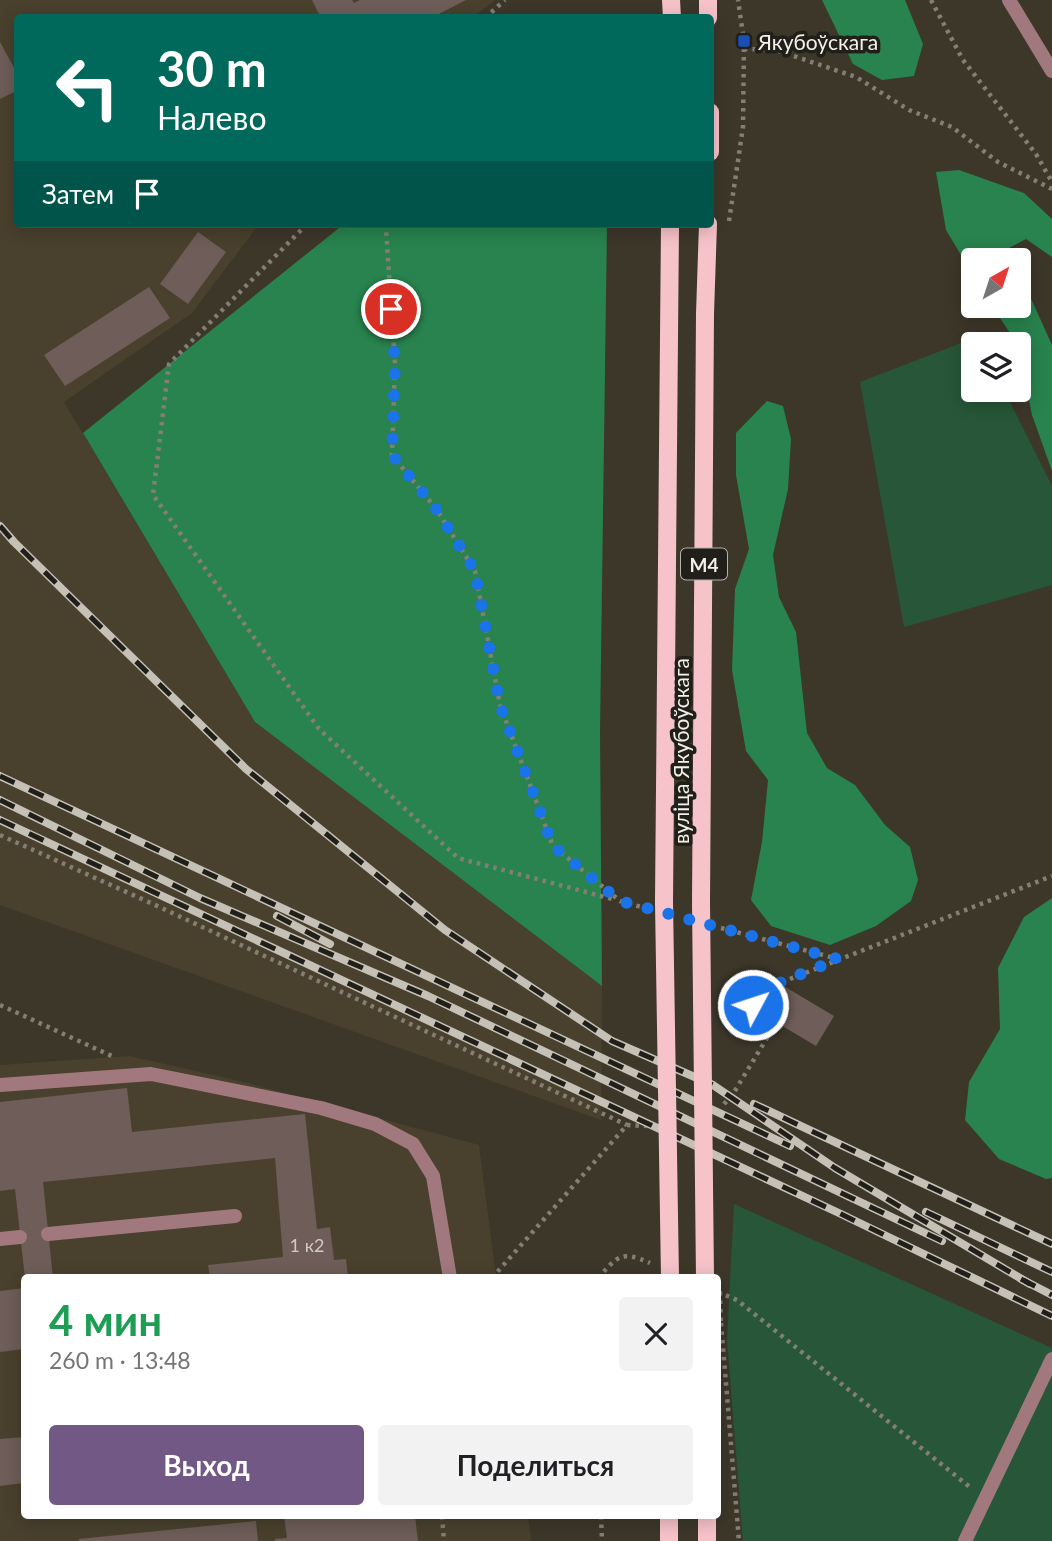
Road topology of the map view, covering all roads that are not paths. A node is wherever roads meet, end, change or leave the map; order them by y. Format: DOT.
graph roads {
  1 [pos="1009,0"];
  2 [pos="1052,71"];
  3 [pos="670,228"];
  4 [pos="708,228"];
  5 [pos="0,1085"];
  6 [pos="235,1216"];
  7 [pos="48,1234"];
  8 [pos="20,1237"];
  9 [pos="0,1239"];
  10 [pos="449,1274"];
  11 [pos="670,1274"];
  12 [pos="705,1274"];
  13 [pos="1052,1359"];
  14 [pos="669,1519"];
  15 [pos="707,1519"];
  16 [pos="669,1541"];
  17 [pos="707,1541"];
  18 [pos="965,1541"];
  1 -- 2 [label="street"];
  3 -- 11 [label="main road, вуліца Якубоўскага / М4, bridge"];
  4 -- 12 [label="main road, вуліца Якубоўскага / М4, bridge"];
  5 -- 10 [label="street"];
  6 -- 7 [label="street"];
  8 -- 9 [label="street"];
  13 -- 18 [label="street"];
  14 -- 16 [label="main road"];
  15 -- 17 [label="main road"];
}
